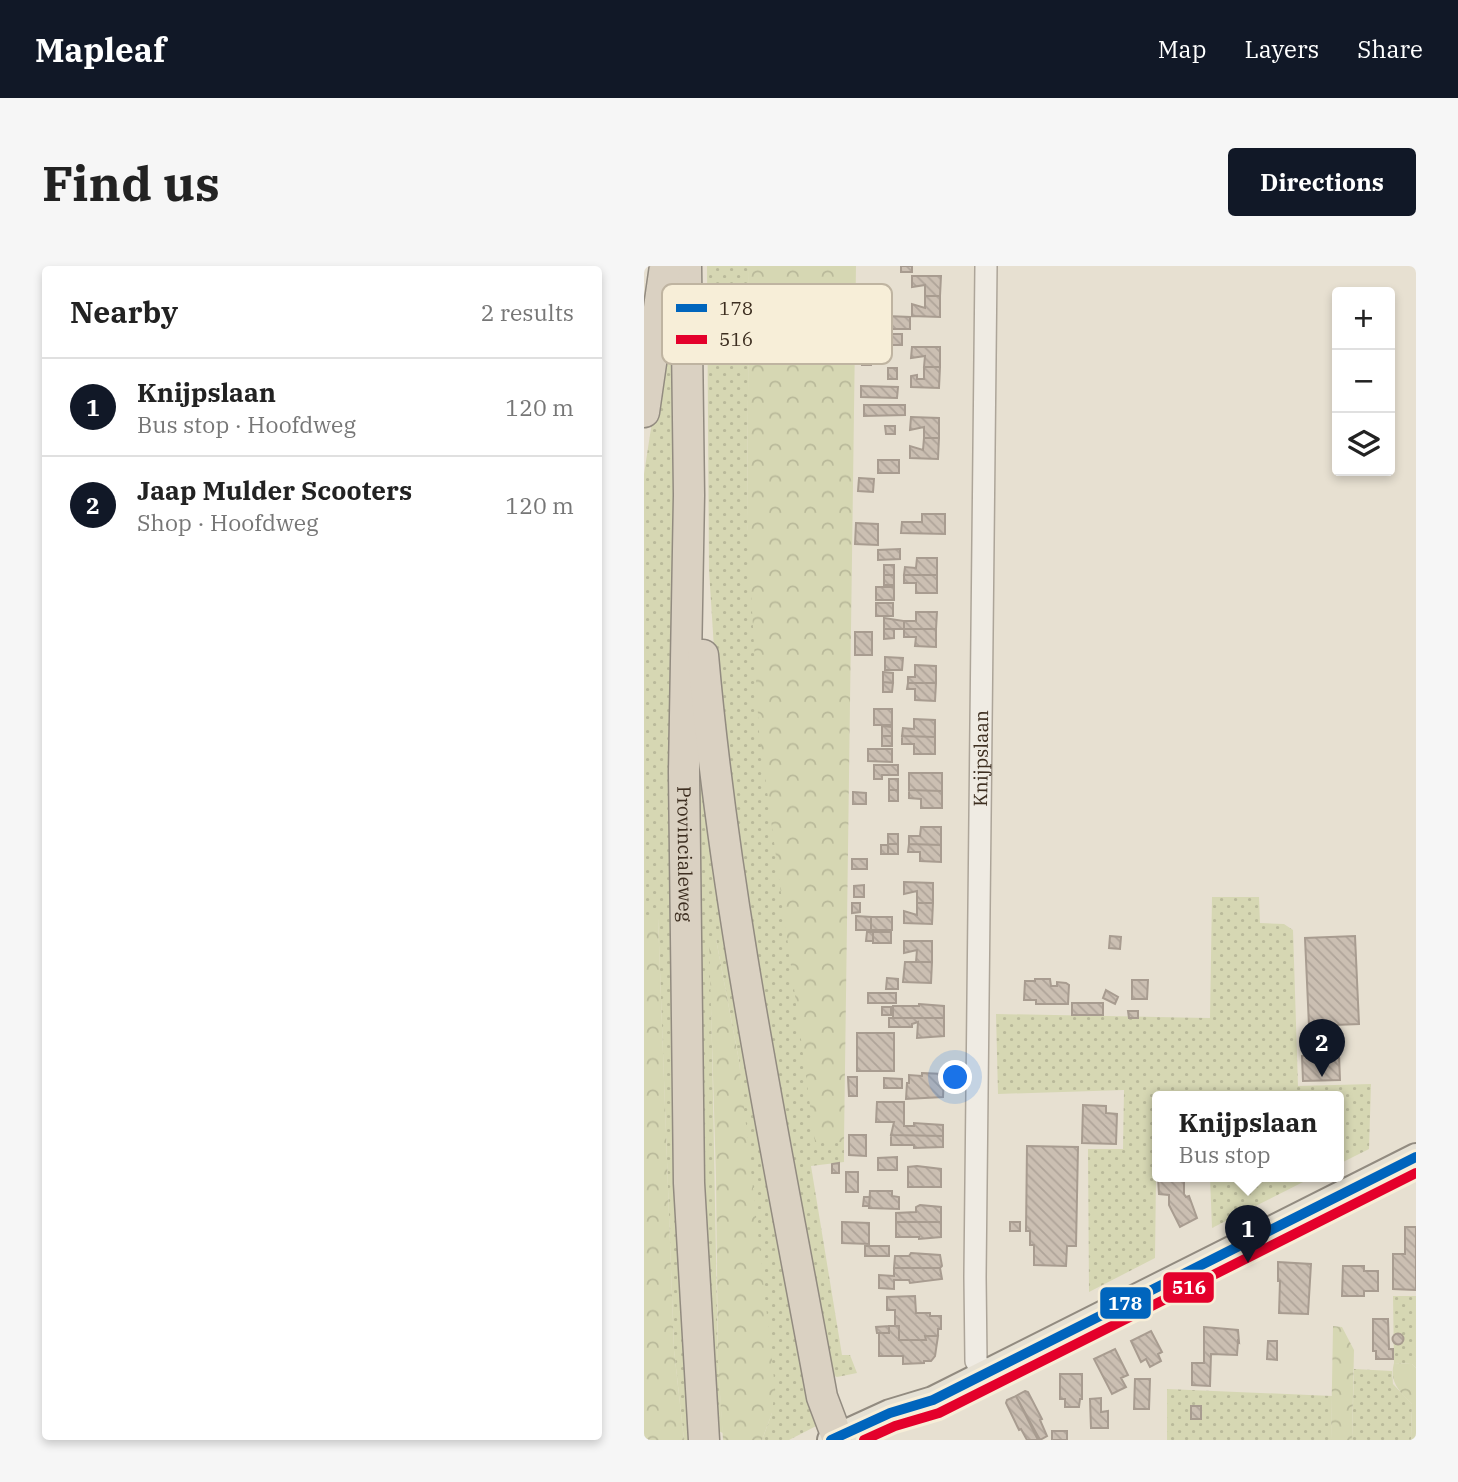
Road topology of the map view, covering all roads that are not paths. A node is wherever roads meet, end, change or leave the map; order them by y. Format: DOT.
graph roads {
  1 [pos="665,266"];
  2 [pos="686,266"];
  3 [pos="986,266"];
  4 [pos="662,284"];
  5 [pos="686,284"];
  6 [pos="662,287"];
  7 [pos="687,364"];
  8 [pos="644,412"];
  9 [pos="689,495"];
  10 [pos="1416,1157"];
  11 [pos="984,1374"];
  12 [pos="933,1400"];
  13 [pos="835,1439"];
  14 [pos="704,1440"];
  15 [pos="873,1440"];
  1 -- 4 [label="highway"];
  2 -- 5 [label="highway, Provincialeweg"];
  3 -- 11 [label="street, Knijpslaan"];
  6 -- 8 [label="highway"];
  7 -- 9 [label="highway, Provincialeweg"];
  9 -- 13 [label="highway"];
  9 -- 14 [label="highway, Provincialeweg"];
  10 -- 11 [label="main road"];
  11 -- 12 [label="main road"];
  12 -- 13 [label="main road"];
  12 -- 15 [label="main road"];
}
